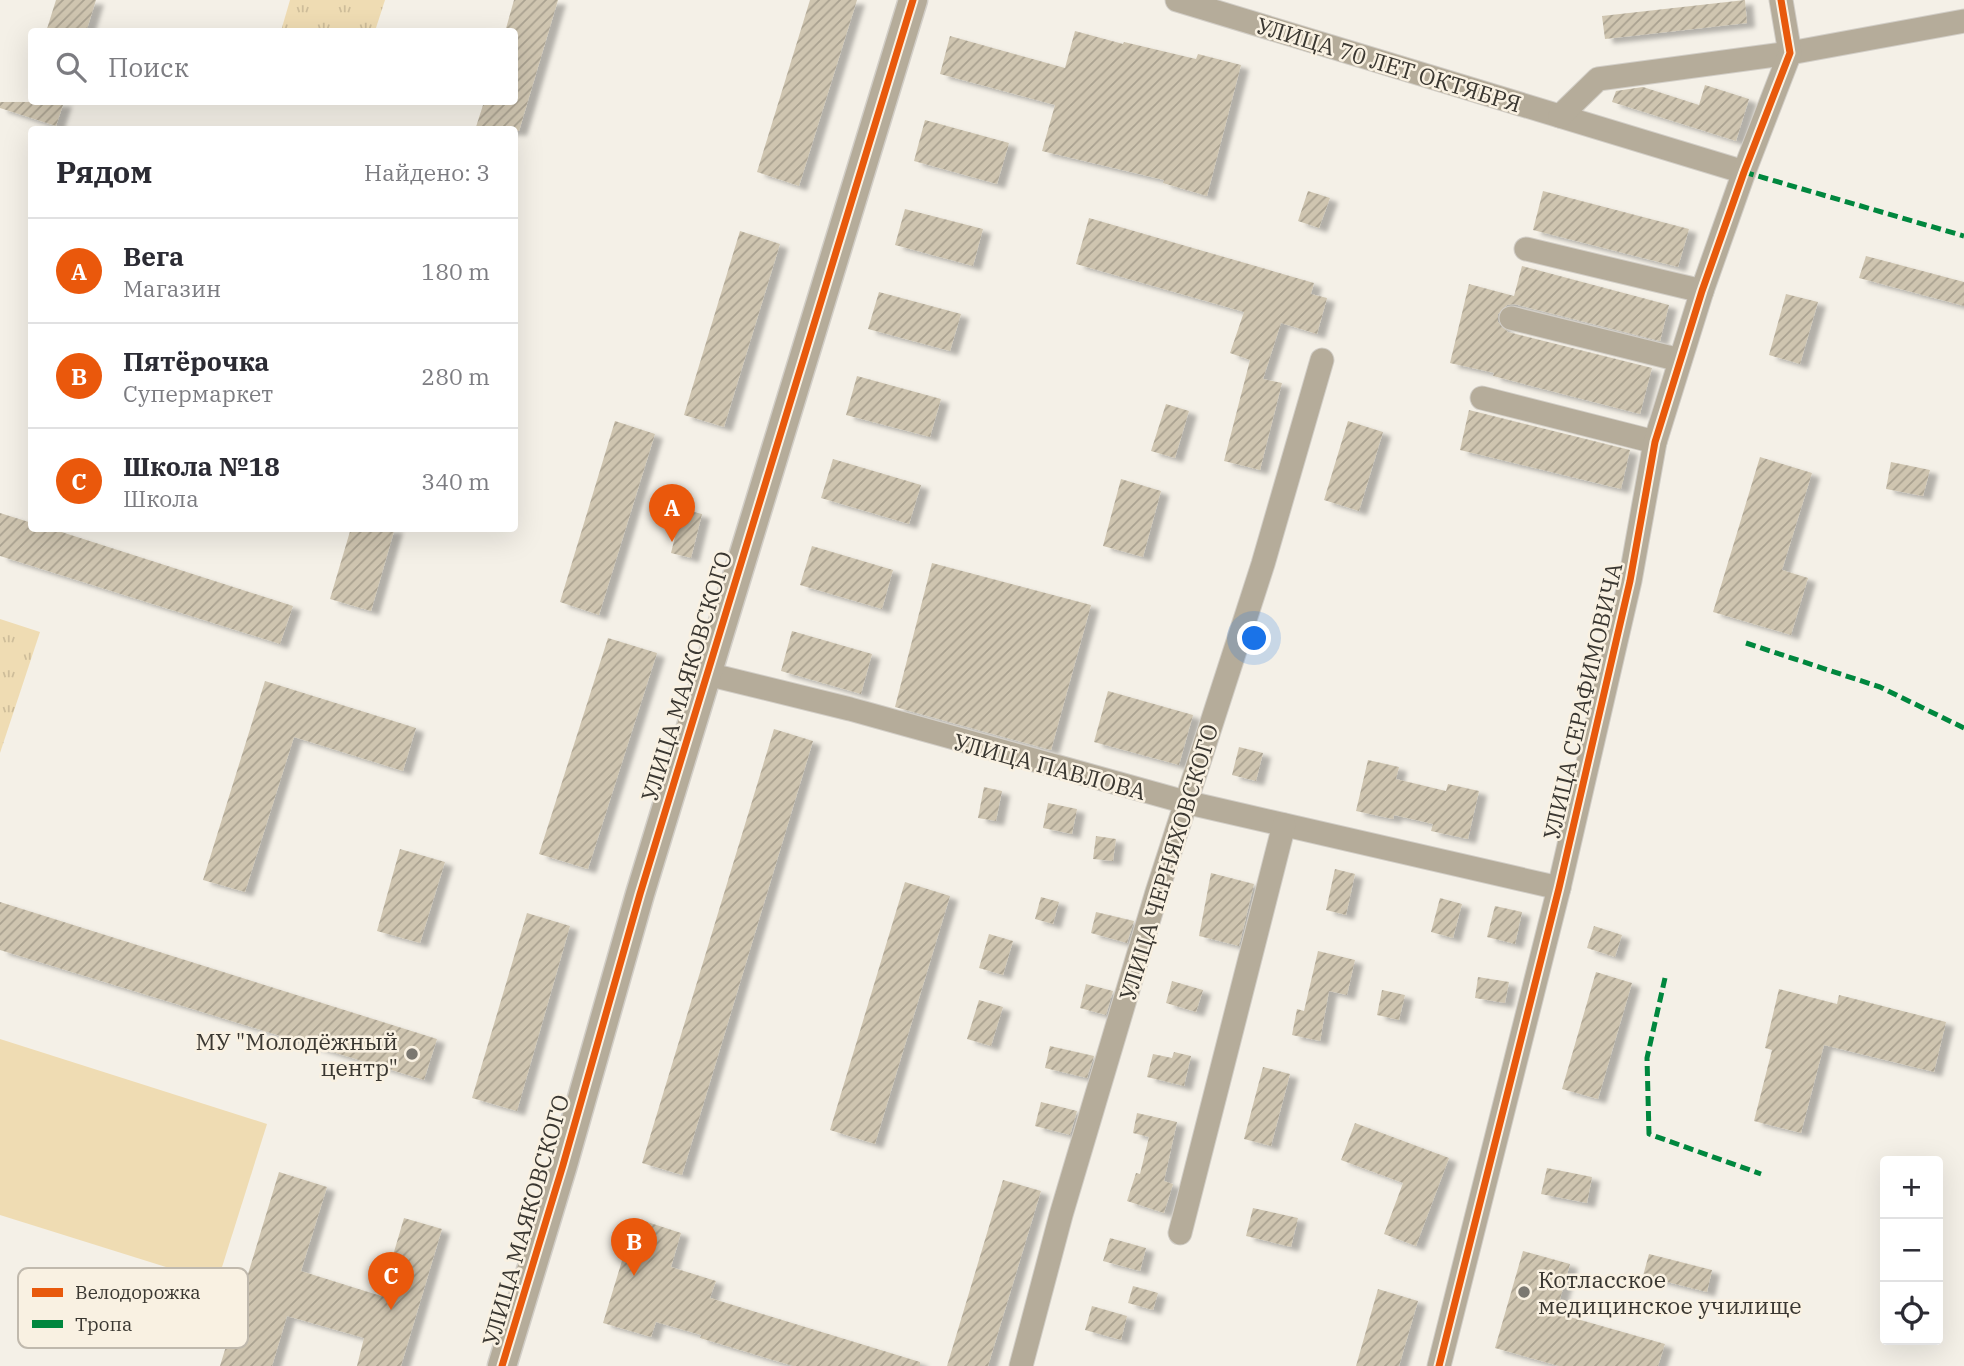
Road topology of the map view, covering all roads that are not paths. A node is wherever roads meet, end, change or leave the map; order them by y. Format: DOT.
graph roads {
  1 [pos="913,0"];
  2 [pos="1177,0"];
  3 [pos="1781,0"];
  4 [pos="1964,22"];
  5 [pos="1790,53"];
  6 [pos="1560,116"];
  7 [pos="1744,172"];
  8 [pos="1526,249"];
  9 [pos="1702,291"];
  10 [pos="1511,318"];
  11 [pos="1322,360"];
  12 [pos="1679,360"];
  13 [pos="1482,398"];
  14 [pos="1655,442"];
  15 [pos="707,674"];
  16 [pos="1185,802"];
  17 [pos="1284,825"];
  18 [pos="1559,888"];
  19 [pos="1180,1233"];
  20 [pos="502,1366"];
  21 [pos="1021,1366"];
  22 [pos="1439,1366"];
  1 -- 15 [label="street, УЛИЦА МАЯКОВСКОГО"];
  2 -- 6 [label="street, УЛИЦА 70 ЛЕТ ОКТЯБРЯ"];
  3 -- 5 [label="street"];
  4 -- 5 [label="street"];
  5 -- 6 [label="street"];
  5 -- 7 [label="street, УЛИЦА СЕРАФИМОВИЧА"];
  6 -- 7 [label="street, УЛИЦА 70 ЛЕТ ОКТЯБРЯ"];
  7 -- 9 [label="street, УЛИЦА СЕРАФИМОВИЧА"];
  8 -- 9 [label="street"];
  9 -- 12 [label="street, УЛИЦА СЕРАФИМОВИЧА"];
  10 -- 12 [label="street"];
  11 -- 16 [label="street, УЛИЦА ЧЕРНЯХОВСКОГО"];
  12 -- 14 [label="street, УЛИЦА СЕРАФИМОВИЧА"];
  13 -- 14 [label="street"];
  14 -- 18 [label="street, УЛИЦА СЕРАФИМОВИЧА"];
  15 -- 16 [label="street, УЛИЦА ПАВЛОВА"];
  15 -- 20 [label="street, УЛИЦА МАЯКОВСКОГО"];
  16 -- 17 [label="street, УЛИЦА ПАВЛОВА"];
  16 -- 21 [label="street, УЛИЦА ЧЕРНЯХОВСКОГО"];
  17 -- 18 [label="street, УЛИЦА ПАВЛОВА"];
  17 -- 19 [label="street"];
  18 -- 22 [label="street, УЛИЦА СЕРАФИМОВИЧА"];
}
